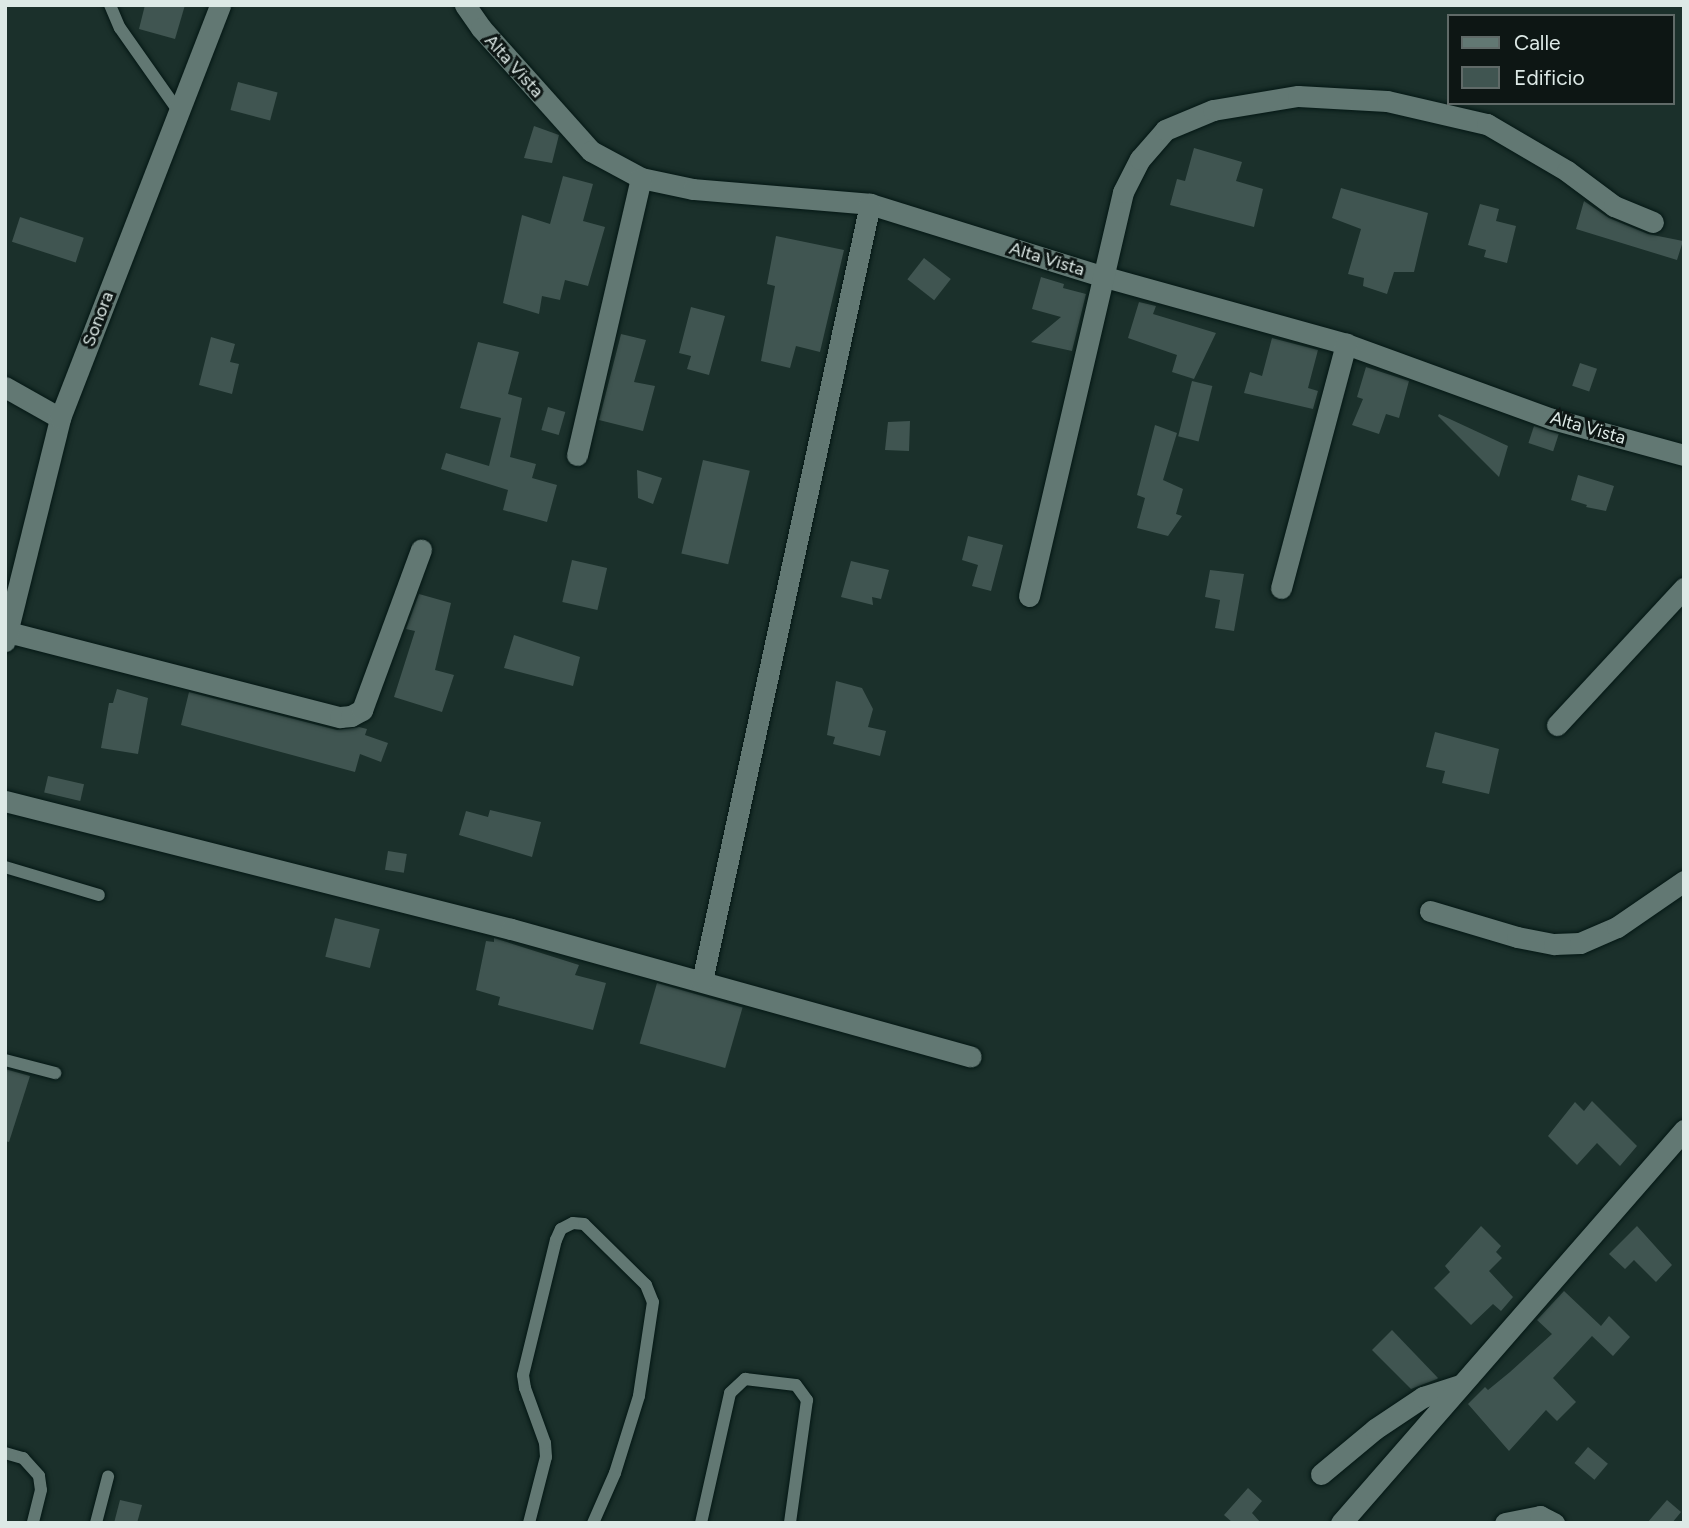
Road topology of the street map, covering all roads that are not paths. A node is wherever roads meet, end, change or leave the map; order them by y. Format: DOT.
graph roads {
  1 [pos="110,5"];
  2 [pos="220,5"];
  3 [pos="465,5"];
  4 [pos="177,109"];
  5 [pos="641,178"];
  6 [pos="870,204"];
  7 [pos="1653,222"];
  8 [pos="1105,277"];
  9 [pos="1346,344"];
  10 [pos="5,387"];
  11 [pos="60,418"];
  12 [pos="577,455"];
  13 [pos="1684,455"];
  14 [pos="421,550"];
  15 [pos="1281,588"];
  16 [pos="1684,588"];
  17 [pos="1029,596"];
  18 [pos="7,636"];
  19 [pos="1557,725"];
  20 [pos="5,801"];
  21 [pos="5,867"];
  22 [pos="1684,881"];
  23 [pos="99,895"];
  24 [pos="1430,911"];
  25 [pos="702,981"];
  26 [pos="971,1057"];
  27 [pos="5,1060"];
  28 [pos="55,1073"];
  29 [pos="1684,1130"];
  30 [pos="1462,1385"];
  31 [pos="5,1453"];
  32 [pos="1321,1474"];
  33 [pos="108,1477"];
  34 [pos="33,1523"];
  35 [pos="96,1523"];
  36 [pos="529,1523"];
  37 [pos="593,1523"];
  38 [pos="701,1523"];
  39 [pos="790,1523"];
  40 [pos="1341,1523"];
  41 [pos="1505,1523"];
  42 [pos="1554,1523"];
  1 -- 4 [label="lane"];
  2 -- 4 [label="street, Sonora"];
  3 -- 5 [label="street, Alta Vista"];
  4 -- 11 [label="street, Sonora"];
  5 -- 6 [label="street, Alta Vista"];
  5 -- 12 [label="street"];
  6 -- 8 [label="street, Alta Vista"];
  6 -- 25 [label="street"];
  7 -- 8 [label="street"];
  8 -- 9 [label="street, Alta Vista"];
  8 -- 17 [label="street"];
  9 -- 13 [label="street, Alta Vista"];
  9 -- 15 [label="street"];
  10 -- 11 [label="street"];
  11 -- 18 [label="street, Sonora"];
  14 -- 18 [label="street"];
  16 -- 19 [label="street"];
  20 -- 25 [label="street"];
  21 -- 23 [label="lane"];
  22 -- 24 [label="street"];
  25 -- 26 [label="street"];
  27 -- 28 [label="lane"];
  29 -- 30 [label="street"];
  30 -- 32 [label="street"];
  30 -- 40 [label="street"];
  31 -- 34 [label="lane"];
  33 -- 35 [label="lane"];
  36 -- 37 [label="lane"];
  38 -- 39 [label="lane"];
  41 -- 42 [label="street"];
}
